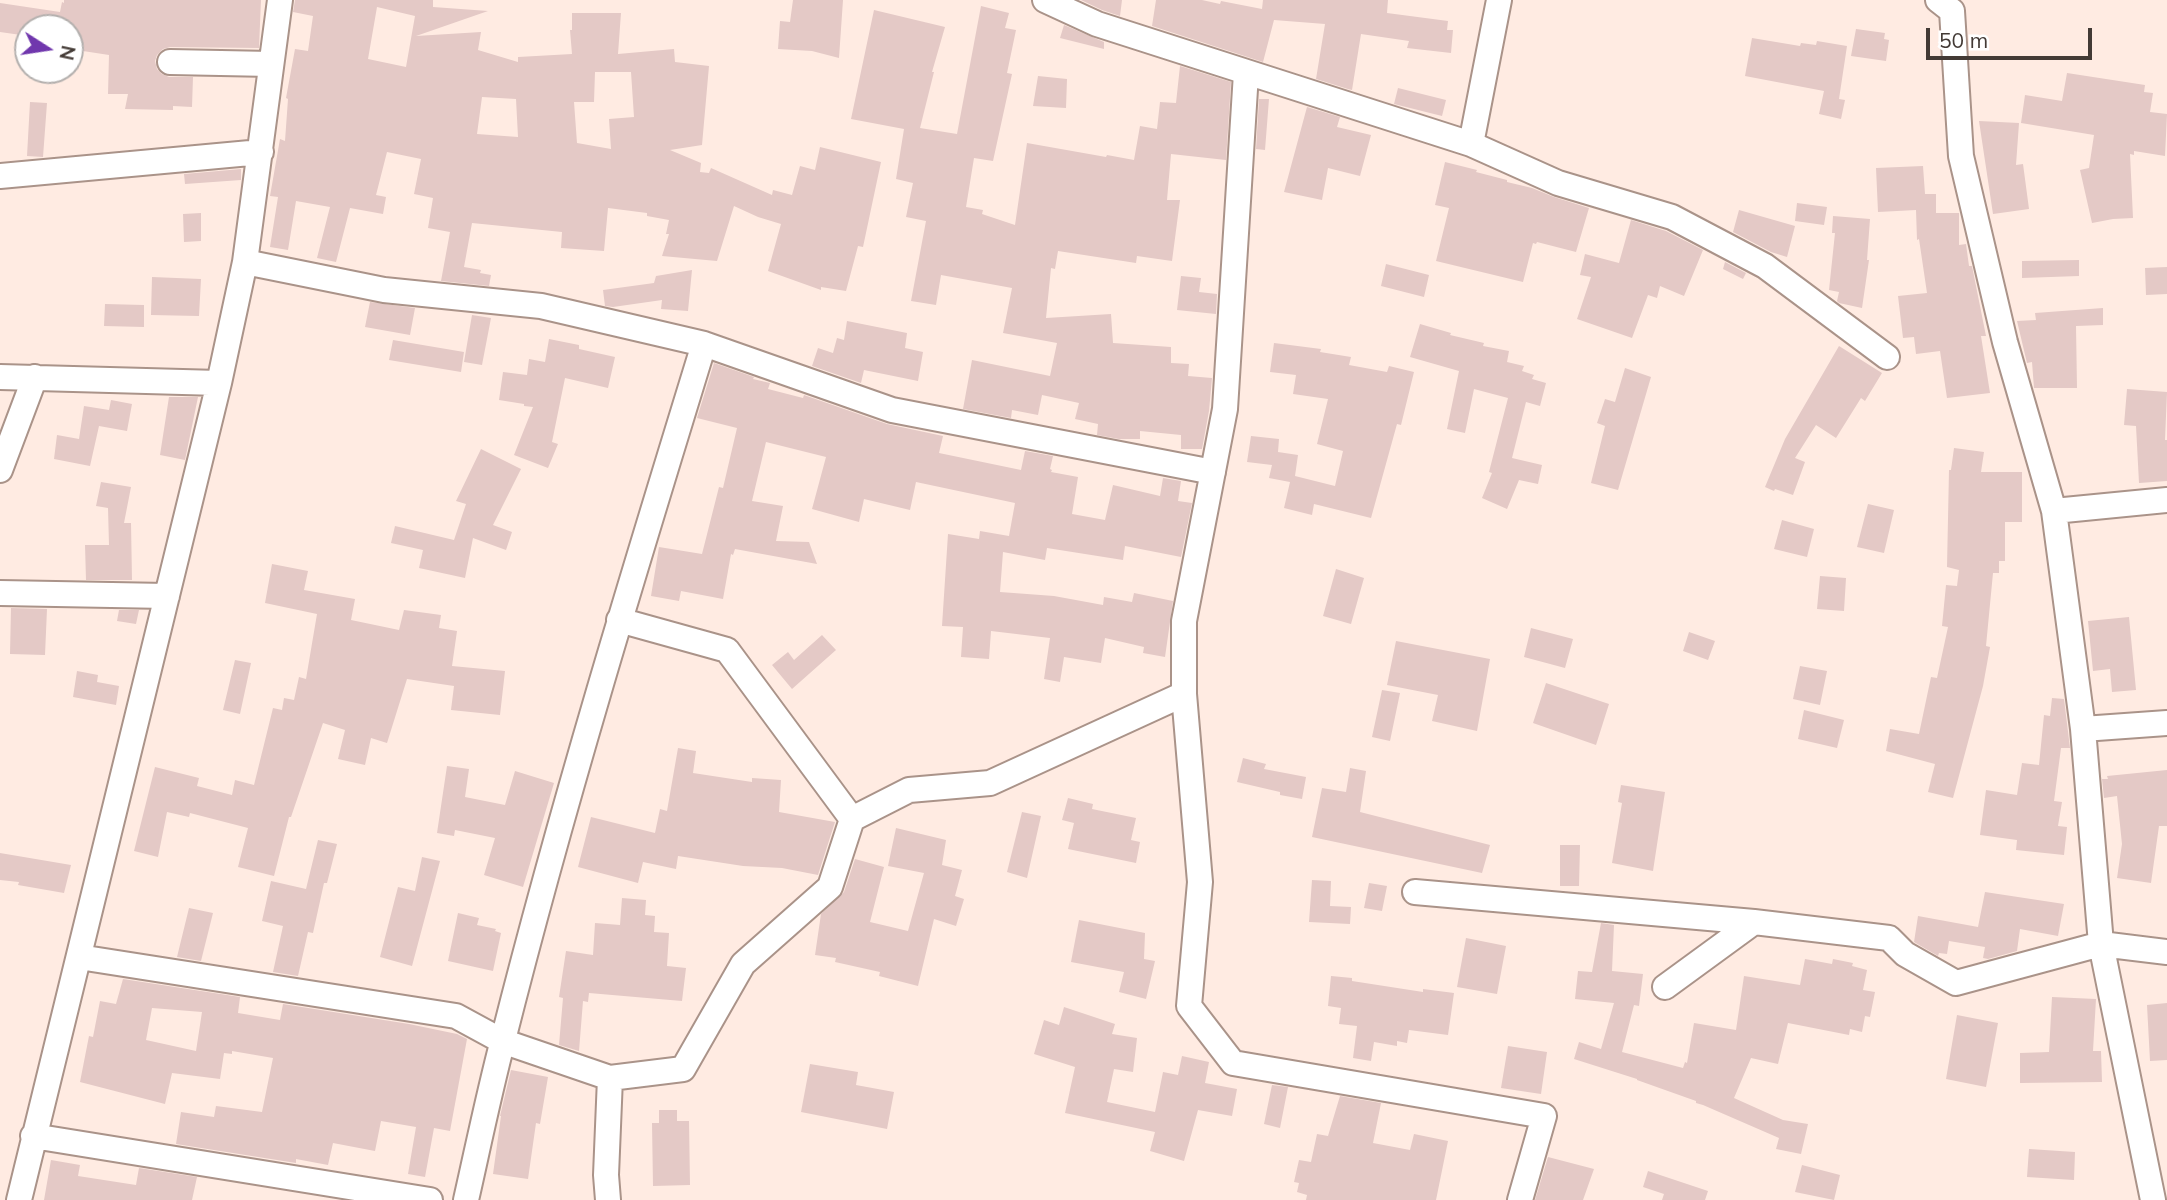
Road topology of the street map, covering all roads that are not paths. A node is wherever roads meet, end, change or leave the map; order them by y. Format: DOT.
graph roads {
  1 [pos="280,0"];
  2 [pos="1045,0"];
  3 [pos="1499,0"];
  4 [pos="1947,4"];
  5 [pos="170,62"];
  6 [pos="271,64"];
  7 [pos="1246,73"];
  8 [pos="1471,144"];
  9 [pos="261,152"];
  10 [pos="0,176"];
  11 [pos="245,262"];
  12 [pos="704,344"];
  13 [pos="1887,357"];
  14 [pos="0,377"];
  15 [pos="35,377"];
  16 [pos="219,383"];
  17 [pos="0,470"];
  18 [pos="1213,472"];
  19 [pos="2167,500"];
  20 [pos="2054,511"];
  21 [pos="0,593"];
  22 [pos="167,596"];
  23 [pos="619,620"];
  24 [pos="1184,694"];
  25 [pos="2167,723"];
  26 [pos="2083,729"];
  27 [pos="852,819"];
  28 [pos="1415,892"];
  29 [pos="1754,922"];
  30 [pos="2101,944"];
  31 [pos="2167,952"];
  32 [pos="79,957"];
  33 [pos="1665,988"];
  34 [pos="502,1041"];
  35 [pos="610,1078"];
  36 [pos="33,1136"];
  37 [pos="19,1200"];
  38 [pos="430,1200"];
  39 [pos="466,1200"];
  40 [pos="608,1200"];
  41 [pos="1520,1200"];
  42 [pos="2153,1200"];
  1 -- 6 [label="street"];
  2 -- 7 [label="street"];
  3 -- 8 [label="street"];
  4 -- 20 [label="street"];
  5 -- 6 [label="street"];
  6 -- 9 [label="street"];
  7 -- 8 [label="street"];
  7 -- 18 [label="street"];
  8 -- 13 [label="street"];
  9 -- 10 [label="street"];
  9 -- 11 [label="street"];
  11 -- 12 [label="street"];
  11 -- 16 [label="street"];
  12 -- 18 [label="street"];
  12 -- 23 [label="street"];
  14 -- 15 [label="street"];
  15 -- 16 [label="street"];
  15 -- 17 [label="street"];
  16 -- 22 [label="street"];
  18 -- 24 [label="street"];
  19 -- 20 [label="street"];
  20 -- 26 [label="street"];
  21 -- 22 [label="street"];
  22 -- 32 [label="street"];
  23 -- 27 [label="street"];
  23 -- 34 [label="street"];
  24 -- 27 [label="street"];
  24 -- 41 [label="street"];
  25 -- 26 [label="street"];
  26 -- 30 [label="street"];
  27 -- 35 [label="street"];
  28 -- 29 [label="street"];
  29 -- 30 [label="street"];
  29 -- 33 [label="street"];
  30 -- 31 [label="street"];
  30 -- 42 [label="street"];
  32 -- 34 [label="street"];
  32 -- 36 [label="street"];
  34 -- 35 [label="street"];
  34 -- 39 [label="street"];
  35 -- 40 [label="street"];
  36 -- 37 [label="street"];
  36 -- 38 [label="street"];
}
